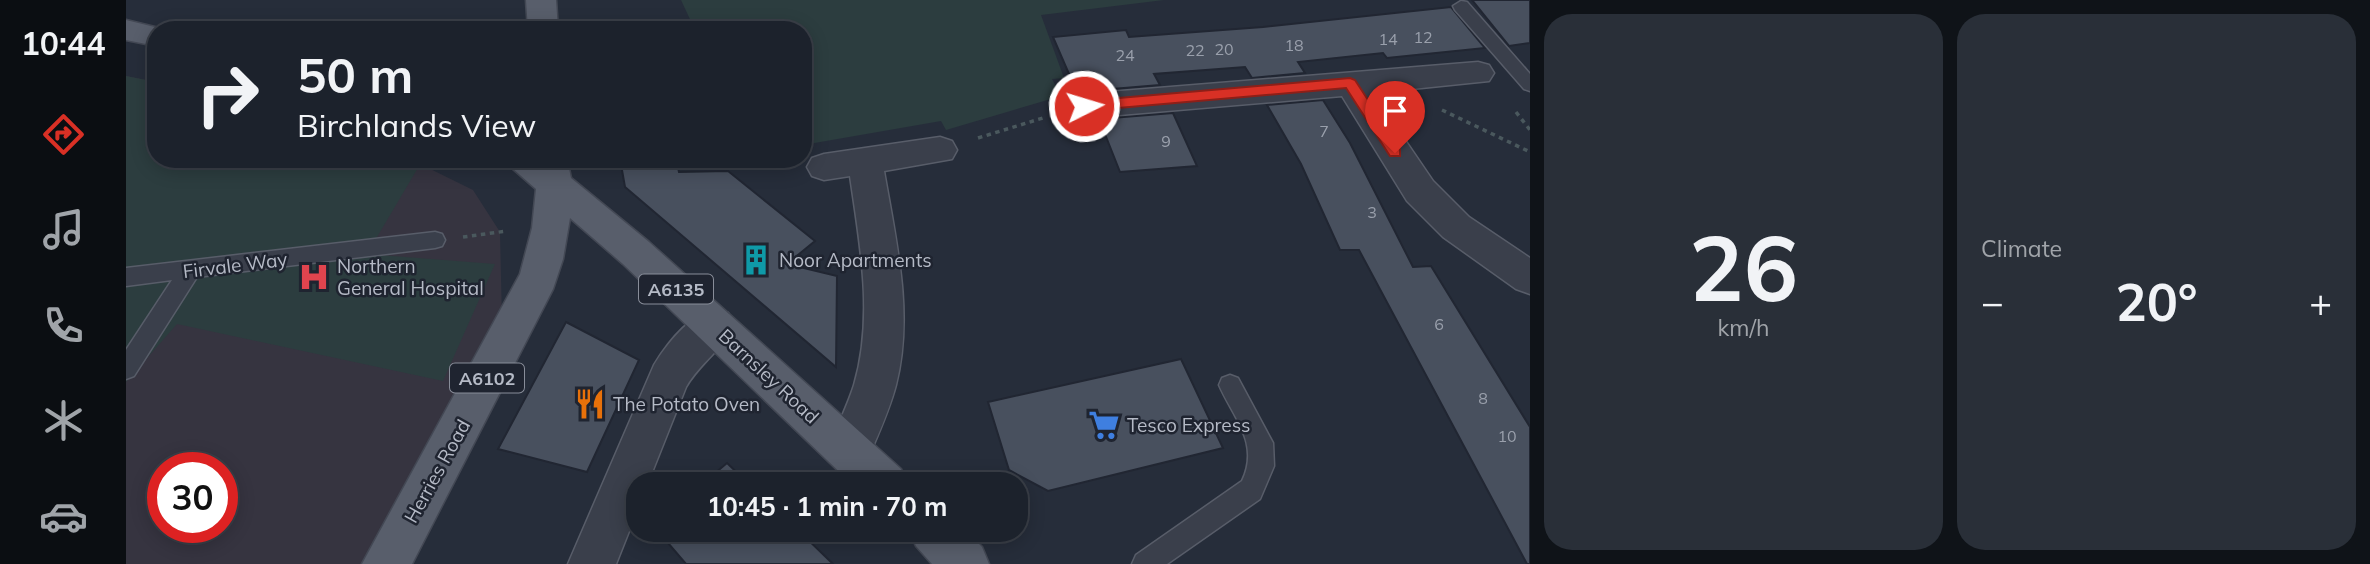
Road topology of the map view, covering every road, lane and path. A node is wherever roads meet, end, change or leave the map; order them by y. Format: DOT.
graph roads {
  1 [pos="1461,6"];
  2 [pos="126,30"];
  3 [pos="147,34"];
  4 [pos="1517,70"];
  5 [pos="1478,73"];
  6 [pos="1365,82"];
  7 [pos="1530,85"];
  8 [pos="1084,106"];
  9 [pos="940,150"];
  10 [pos="1530,152"];
  11 [pos="865,162"];
  12 [pos="824,167"];
  13 [pos="543,168"];
  14 [pos="544,168"];
  15 [pos="552,226"];
  16 [pos="435,240"];
  17 [pos="190,270"];
  18 [pos="126,277"];
  19 [pos="1530,278"];
  20 [pos="714,325"];
  21 [pos="126,369"];
  22 [pos="1230,386"];
  23 [pos="849,450"];
  24 [pos="872,472"];
  25 [pos="944,542"];
  26 [pos="386,564"];
  27 [pos="593,564"];
  28 [pos="965,564"];
  29 [pos="1145,564"];
  1 -- 4 [label="lane"];
  2 -- 3 [label="main road"];
  4 -- 5 [label="lane"];
  4 -- 7 [label="lane"];
  5 -- 6 [label="street"];
  6 -- 8 [label="street"];
  6 -- 10 [label="path"];
  6 -- 19 [label="street"];
  8 -- 9 [label="path"];
  9 -- 11 [label="street"];
  11 -- 12 [label="street"];
  11 -- 23 [label="street"];
  13 -- 15 [label="main road, Herries Road / A6102"];
  14 -- 20 [label="main road, Barnsley Road / A6135"];
  15 -- 16 [label="path"];
  15 -- 26 [label="main road, Herries Road / A6102"];
  16 -- 17 [label="lane, Firvale Way"];
  17 -- 18 [label="lane, Firvale Way"];
  17 -- 21 [label="lane"];
  20 -- 23 [label="main road, Barnsley Road / A6135"];
  20 -- 27 [label="street"];
  22 -- 29 [label="lane"];
  23 -- 24 [label="main road, Barnsley Road / A6135"];
  25 -- 28 [label="main road"];
}
